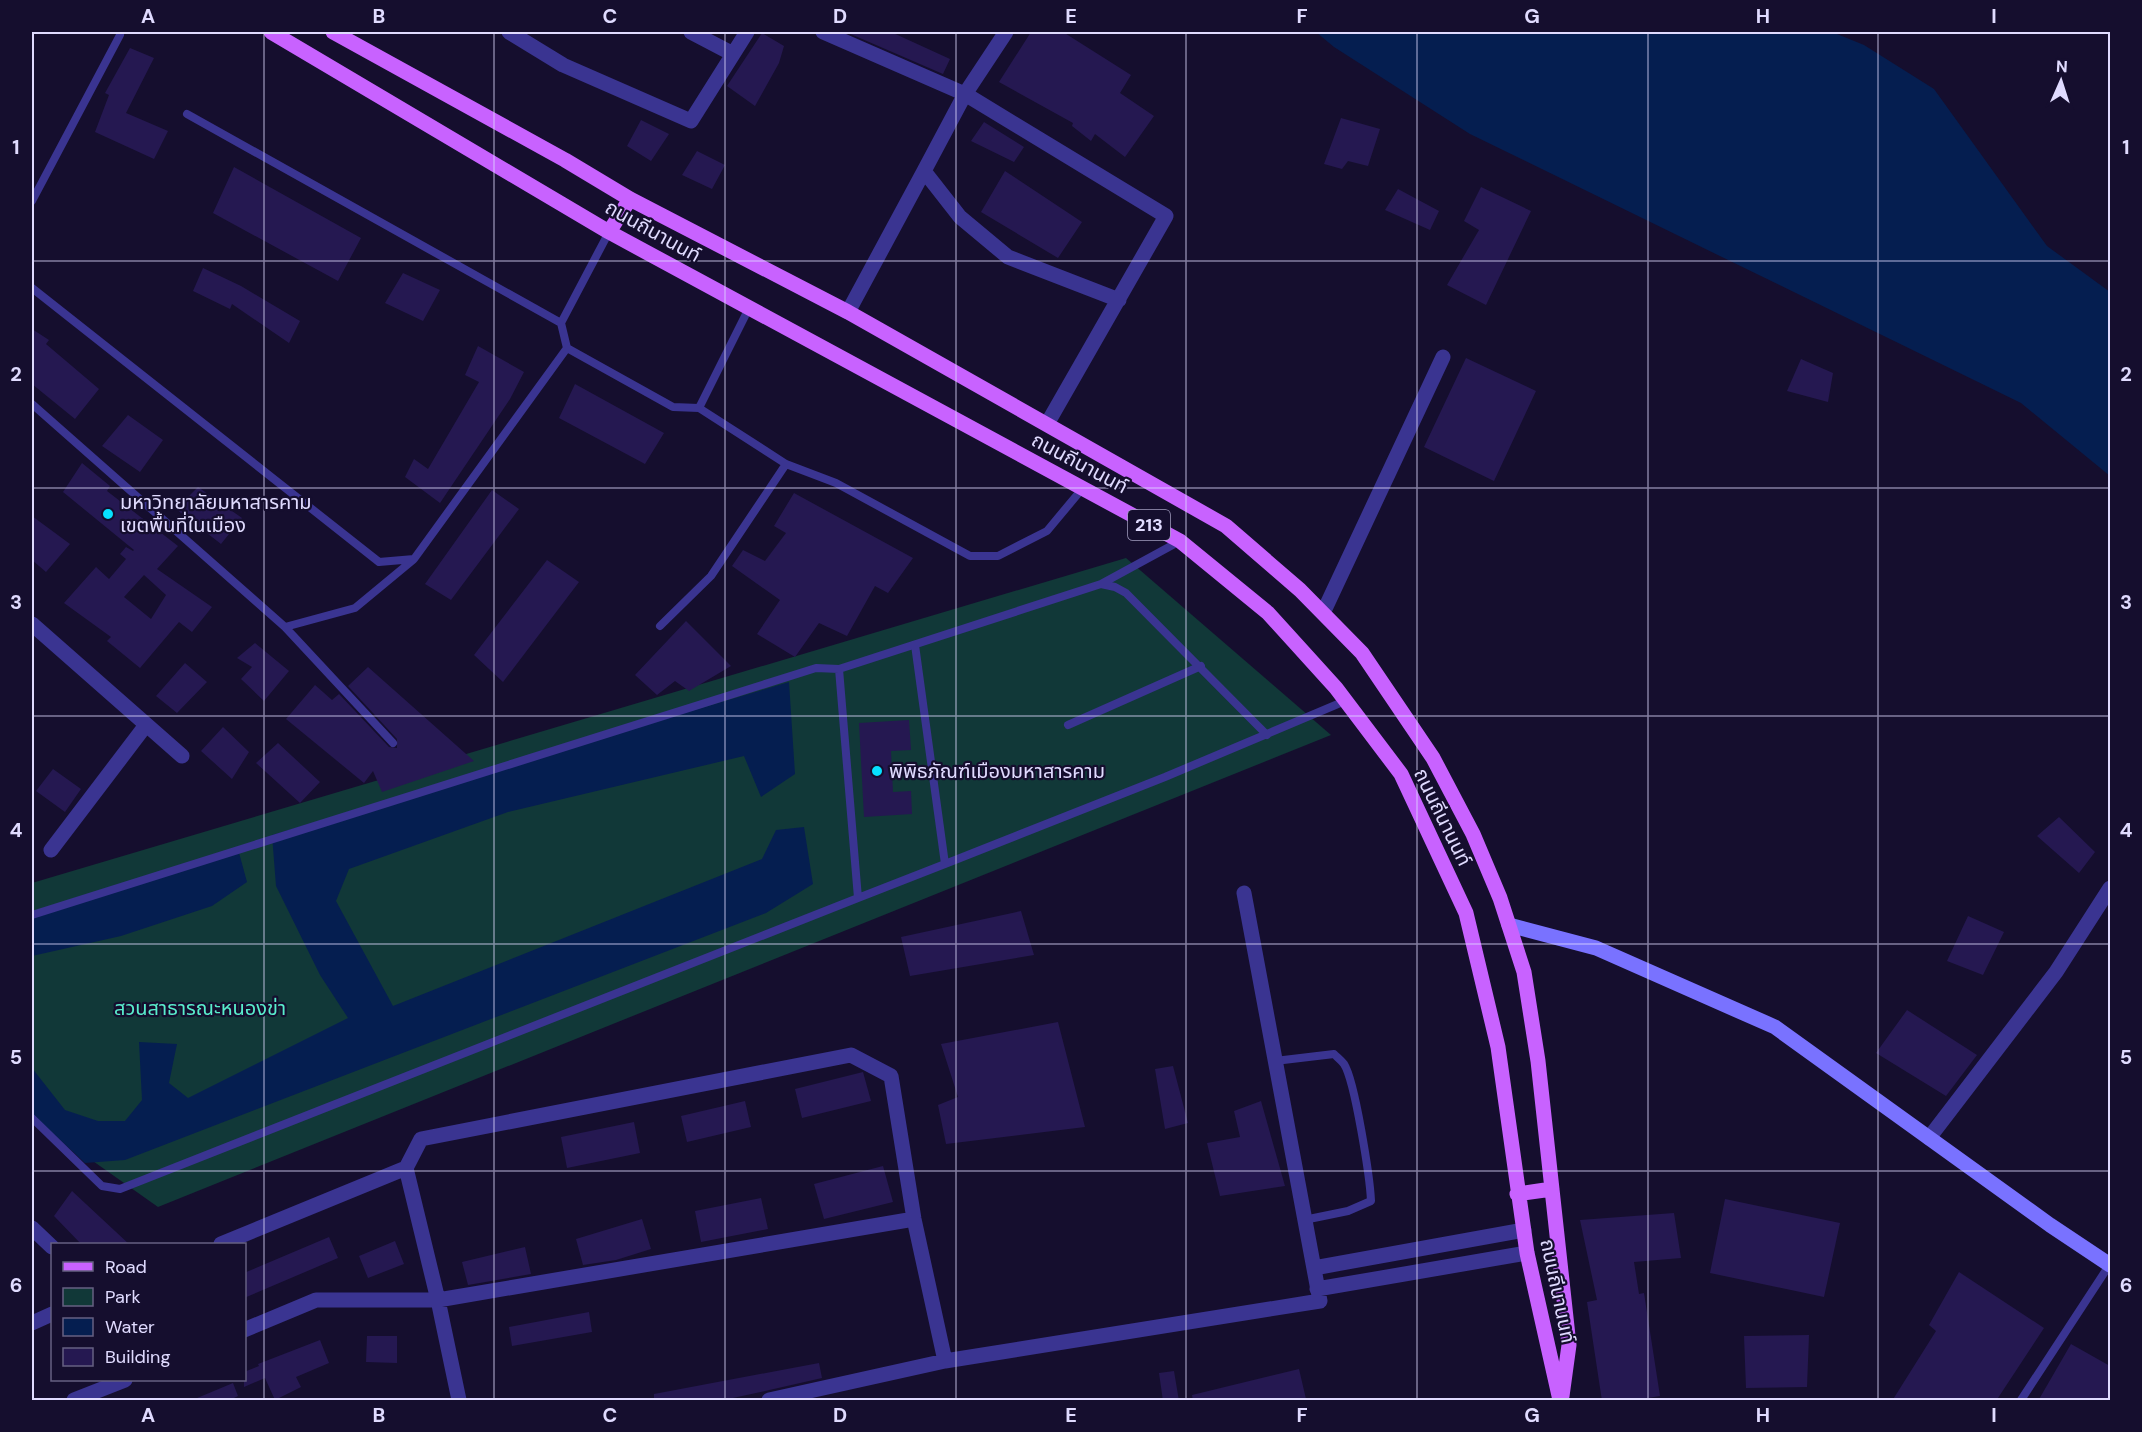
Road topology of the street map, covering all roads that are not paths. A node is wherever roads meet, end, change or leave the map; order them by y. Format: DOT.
graph roads {
  1 [pos="271,32"];
  2 [pos="333,32"];
  3 [pos="508,32"];
  4 [pos="691,32"];
  5 [pos="747,32"];
  6 [pos="823,32"];
  7 [pos="1006,32"];
  8 [pos="120,35"];
  9 [pos="733,54"];
  10 [pos="965,94"];
  11 [pos="187,114"];
  12 [pos="924,171"];
  13 [pos="630,199"];
  14 [pos="32,201"];
  15 [pos="609,232"];
  16 [pos="32,288"];
  17 [pos="1119,300"];
  18 [pos="749,308"];
  19 [pos="848,312"];
  20 [pos="561,323"];
  21 [pos="567,348"];
  22 [pos="1443,357"];
  23 [pos="32,404"];
  24 [pos="699,408"];
  25 [pos="1047,424"];
  26 [pos="786,464"];
  27 [pos="1082,489"];
  28 [pos="1180,541"];
  29 [pos="414,559"];
  30 [pos="1101,584"];
  31 [pos="1323,613"];
  32 [pos="32,624"];
  33 [pos="660,626"];
  34 [pos="285,627"];
  35 [pos="915,645"];
  36 [pos="1201,666"];
  37 [pos="839,669"];
  38 [pos="1345,701"];
  39 [pos="146,725"];
  40 [pos="1068,725"];
  41 [pos="1267,735"];
  42 [pos="393,743"];
  43 [pos="182,756"];
  44 [pos="51,850"];
  45 [pos="945,864"];
  46 [pos="2110,888"];
  47 [pos="1244,893"];
  48 [pos="858,898"];
  49 [pos="32,915"];
  50 [pos="1509,926"];
  51 [pos="1275,1061"];
  52 [pos="32,1118"];
  53 [pos="1929,1138"];
  54 [pos="406,1168"];
  55 [pos="1552,1189"];
  56 [pos="1517,1194"];
  57 [pos="914,1219"];
  58 [pos="1304,1220"];
  59 [pos="32,1228"];
  60 [pos="1524,1230"];
  61 [pos="226,1243"];
  62 [pos="51,1246"];
  63 [pos="1527,1253"];
  64 [pos="2110,1264"];
  65 [pos="1314,1268"];
  66 [pos="1317,1289"];
  67 [pos="438,1300"];
  68 [pos="51,1314"];
  69 [pos="32,1323"];
  70 [pos="246,1329"];
  71 [pos="945,1361"];
  72 [pos="123,1381"];
  73 [pos="74,1401"];
  74 [pos="459,1401"];
  75 [pos="769,1401"];
  76 [pos="1561,1401"];
  77 [pos="2021,1401"];
  1 -- 15 [label="main road, ถนนถีนานนท์ / 213"];
  2 -- 13 [label="main road, ถนนถีนานนท์ / 213"];
  3 -- 9 [label="street"];
  4 -- 9 [label="street"];
  5 -- 9 [label="street"];
  6 -- 10 [label="street"];
  7 -- 10 [label="street"];
  8 -- 14 [label="lane"];
  10 -- 12 [label="street"];
  10 -- 17 [label="street"];
  11 -- 20 [label="lane"];
  12 -- 17 [label="street"];
  12 -- 19 [label="street"];
  13 -- 15 [label="main road"];
  13 -- 19 [label="main road, ถนนถีนานนท์ / 213"];
  15 -- 18 [label="main road, ถนนถีนานนท์ / 213"];
  15 -- 20 [label="lane"];
  16 -- 29 [label="lane"];
  17 -- 25 [label="street"];
  18 -- 24 [label="lane"];
  18 -- 27 [label="main road, ถนนถีนานนท์ / 213"];
  19 -- 25 [label="main road, ถนนถีนานนท์ / 213"];
  20 -- 21 [label="lane"];
  21 -- 24 [label="lane"];
  21 -- 29 [label="lane"];
  22 -- 31 [label="street"];
  23 -- 34 [label="lane"];
  24 -- 26 [label="lane"];
  25 -- 31 [label="main road, ถนนถีนานนท์ / 213"];
  26 -- 27 [label="lane"];
  26 -- 33 [label="lane"];
  27 -- 28 [label="main road, ถนนถีนานนท์ / 213"];
  28 -- 30 [label="lane"];
  28 -- 38 [label="main road, ถนนถีนานนท์ / 213"];
  29 -- 34 [label="lane"];
  30 -- 35 [label="lane"];
  30 -- 36 [label="lane"];
  31 -- 50 [label="main road, ถนนถีนานนท์ / 213"];
  32 -- 39 [label="street"];
  34 -- 42 [label="lane"];
  35 -- 37 [label="lane"];
  35 -- 45 [label="lane"];
  36 -- 40 [label="lane"];
  36 -- 41 [label="lane"];
  37 -- 48 [label="lane"];
  37 -- 49 [label="lane"];
  38 -- 41 [label="lane"];
  38 -- 56 [label="main road, ถนนถีนานนท์ / 213"];
  39 -- 43 [label="street"];
  39 -- 44 [label="street"];
  41 -- 45 [label="lane"];
  45 -- 48 [label="lane"];
  46 -- 53 [label="street"];
  47 -- 51 [label="street"];
  48 -- 52 [label="lane"];
  50 -- 53 [label="street"];
  50 -- 55 [label="main road, ถนนถีนานนท์ / 213"];
  51 -- 58 [label="street"];
  51 -- 58 [label="lane"];
  53 -- 64 [label="street"];
  54 -- 57 [label="street"];
  54 -- 61 [label="street"];
  54 -- 67 [label="street"];
  55 -- 56 [label="main road"];
  55 -- 76 [label="main road, ถนนถีนานนท์ / 213"];
  56 -- 60 [label="main road, ถนนถีนานนท์ / 213"];
  57 -- 67 [label="street"];
  57 -- 71 [label="street"];
  58 -- 65 [label="street"];
  59 -- 62 [label="street"];
  60 -- 63 [label="main road, ถนนถีนานนท์ / 213"];
  60 -- 65 [label="street"];
  63 -- 66 [label="street"];
  63 -- 76 [label="main road, ถนนถีนานนท์ / 213"];
  64 -- 77 [label="lane"];
  65 -- 66 [label="street"];
  66 -- 71 [label="street"];
  67 -- 70 [label="street"];
  67 -- 74 [label="street"];
  68 -- 69 [label="street"];
  71 -- 75 [label="street"];
  72 -- 73 [label="street"];
}
